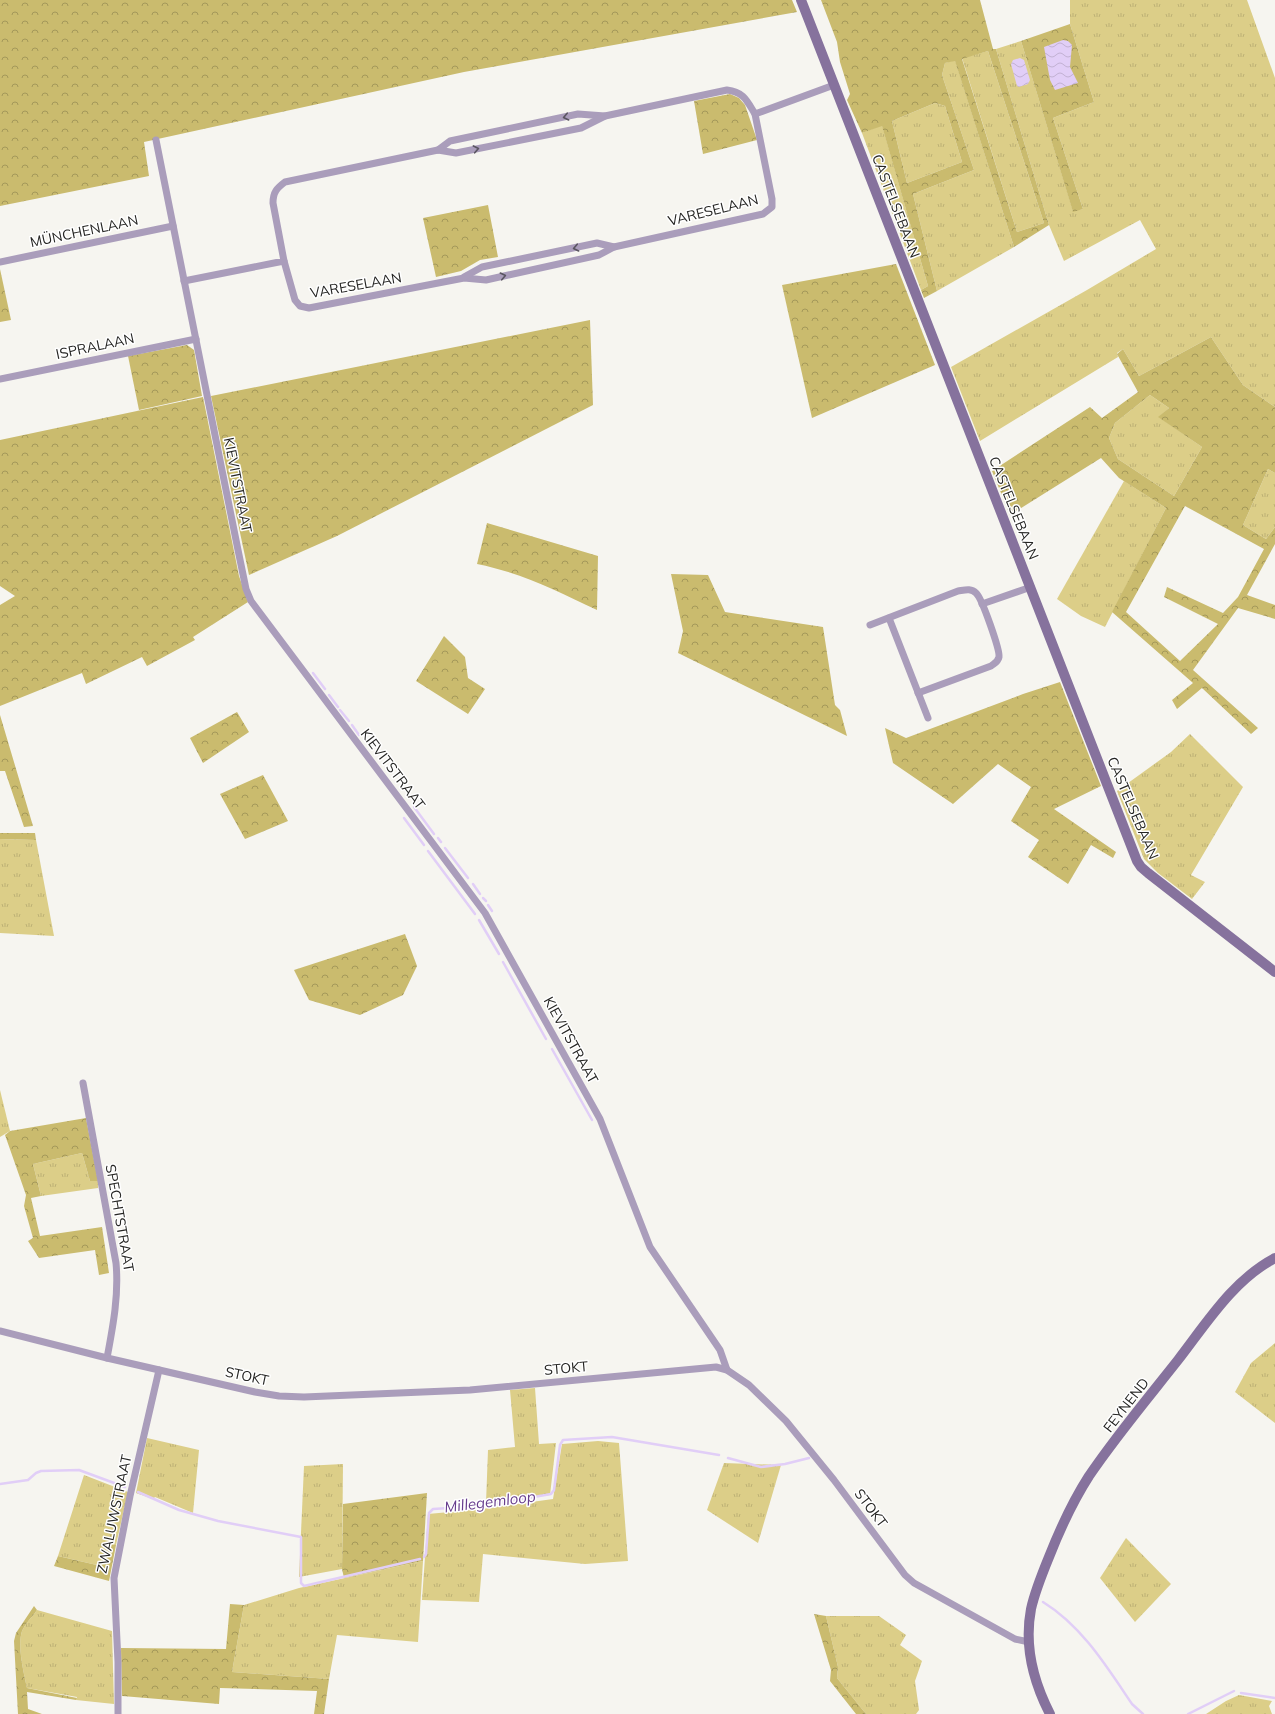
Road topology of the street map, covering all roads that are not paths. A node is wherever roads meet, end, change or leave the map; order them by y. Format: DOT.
graph roads {
  1 [pos="801,0"];
  2 [pos="834,85"];
  3 [pos="755,114"];
  4 [pos="605,116"];
  5 [pos="156,140"];
  6 [pos="438,150"];
  7 [pos="173,226"];
  8 [pos="614,246"];
  9 [pos="284,261"];
  10 [pos="0,262"];
  11 [pos="464,278"];
  12 [pos="184,281"];
  13 [pos="196,339"];
  14 [pos="0,379"];
  15 [pos="1031,587"];
  16 [pos="982,604"];
  17 [pos="889,618"];
  18 [pos="870,625"];
  19 [pos="918,693"];
  20 [pos="928,718"];
  21 [pos="1275,972"];
  22 [pos="83,1083"];
  23 [pos="1275,1258"];
  24 [pos="0,1331"];
  25 [pos="107,1358"];
  26 [pos="159,1370"];
  27 [pos="726,1370"];
  28 [pos="1029,1642"];
  29 [pos="118,1714"];
  30 [pos="1050,1714"];
  1 -- 2 [label="street, CASTELSEBAAN"];
  2 -- 3 [label="street"];
  2 -- 15 [label="street, CASTELSEBAAN"];
  3 -- 4 [label="street"];
  3 -- 8 [label="street, VARESELAAN"];
  6 -- 4 [label="street, one-way"];
  4 -- 6 [label="street, one-way"];
  5 -- 7 [label="street, KIEVITSTRAAT"];
  6 -- 9 [label="street, VARESELAAN"];
  7 -- 10 [label="street, MÜNCHENLAAN"];
  7 -- 12 [label="street, KIEVITSTRAAT"];
  11 -- 8 [label="street, VARESELAAN, one-way"];
  8 -- 11 [label="street, VARESELAAN, one-way"];
  9 -- 11 [label="street, VARESELAAN"];
  9 -- 12 [label="street"];
  12 -- 13 [label="street, KIEVITSTRAAT"];
  13 -- 14 [label="street, ISPRALAAN"];
  13 -- 27 [label="street, KIEVITSTRAAT"];
  15 -- 16 [label="street"];
  15 -- 21 [label="street, CASTELSEBAAN"];
  16 -- 17 [label="street"];
  16 -- 19 [label="street"];
  17 -- 18 [label="street"];
  17 -- 19 [label="street"];
  19 -- 20 [label="street"];
  22 -- 25 [label="street, SPECHTSTRAAT"];
  23 -- 28 [label="street, FEYNEND"];
  24 -- 25 [label="street, STOKT"];
  25 -- 26 [label="street, STOKT"];
  26 -- 27 [label="street, STOKT"];
  26 -- 29 [label="street, ZWALUWSTRAAT"];
  27 -- 28 [label="street, STOKT"];
  28 -- 30 [label="street, FEYNEND"];
}
